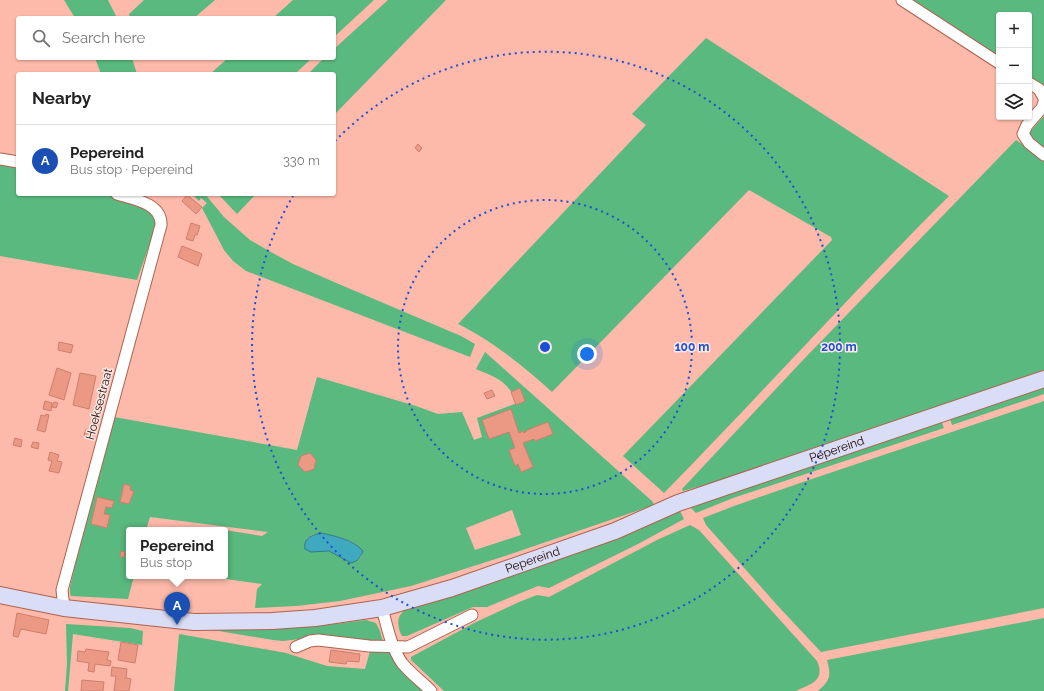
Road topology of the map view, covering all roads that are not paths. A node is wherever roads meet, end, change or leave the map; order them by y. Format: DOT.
graph roads {
  1 [pos="902,0"];
  2 [pos="996,61"];
  3 [pos="1031,84"];
  4 [pos="1044,98"];
  5 [pos="1044,102"];
  6 [pos="1044,155"];
  7 [pos="0,159"];
  8 [pos="16,162"];
  9 [pos="123,196"];
  10 [pos="1044,379"];
  11 [pos="0,595"];
  12 [pos="64,608"];
  13 [pos="382,608"];
  14 [pos="472,615"];
  15 [pos="296,647"];
  16 [pos="394,647"];
  17 [pos="431,691"];
  1 -- 2 [label="street"];
  3 -- 4 [label="street"];
  5 -- 6 [label="street"];
  7 -- 8 [label="street"];
  9 -- 12 [label="street, Hoeksestraat"];
  10 -- 13 [label="main road, Pepereind"];
  11 -- 12 [label="main road, Pepereind"];
  12 -- 13 [label="main road, Pepereind"];
  13 -- 16 [label="street"];
  14 -- 16 [label="street"];
  15 -- 16 [label="street"];
  16 -- 17 [label="street"];
}
